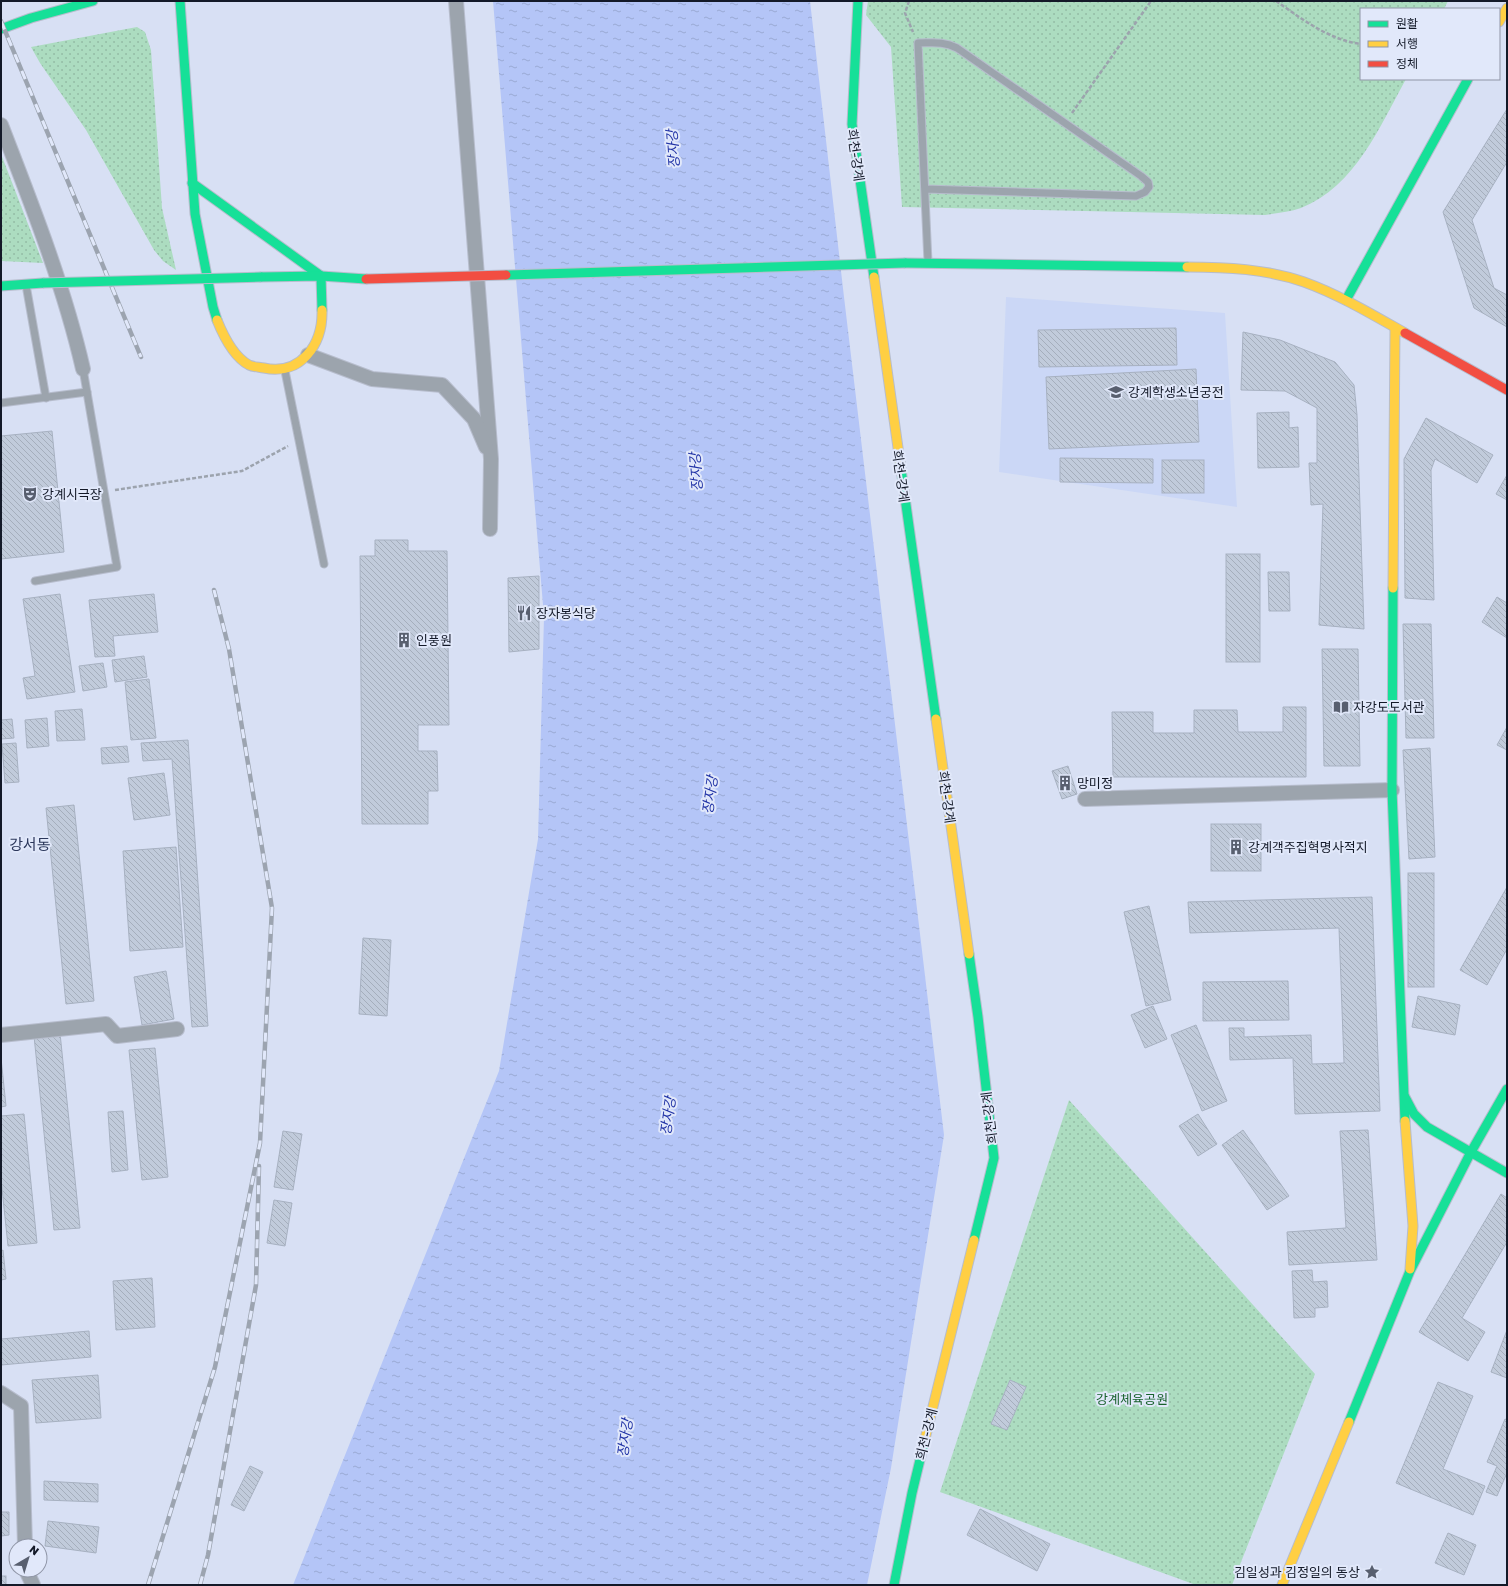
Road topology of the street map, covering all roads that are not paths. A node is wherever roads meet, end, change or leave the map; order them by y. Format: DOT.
graph roads {
  1 [pos="93,1"];
  2 [pos="180,1"];
  3 [pos="456,1"];
  4 [pos="858,1"];
  5 [pos="1507,8"];
  6 [pos="1500,20"];
  7 [pos="1,29"];
  8 [pos="1467,80"];
  9 [pos="1,125"];
  10 [pos="192,183"];
  11 [pos="924,189"];
  12 [pos="928,265"];
  13 [pos="321,276"];
  14 [pos="26,284"];
  15 [pos="1,286"];
  16 [pos="1346,300"];
  17 [pos="1395,328"];
  18 [pos="308,355"];
  19 [pos="83,369"];
  20 [pos="285,369"];
  21 [pos="1507,390"];
  22 [pos="87,392"];
  23 [pos="46,398"];
  24 [pos="1,403"];
  25 [pos="491,458"];
  26 [pos="490,529"];
  27 [pos="324,564"];
  28 [pos="35,581"];
  29 [pos="1392,790"];
  30 [pos="1085,799"];
  31 [pos="177,1029"];
  32 [pos="1,1035"];
  33 [pos="1507,1089"];
  34 [pos="1403,1094"];
  35 [pos="1471,1152"];
  36 [pos="1507,1173"];
  37 [pos="1410,1271"];
  38 [pos="1,1393"];
  39 [pos="25,1538"];
  40 [pos="894,1585"];
  41 [pos="1282,1585"];
  1 -- 7 [label="main road"];
  2 -- 10 [label="main road"];
  3 -- 25 [label="street"];
  4 -- 40 [label="main road, 희천-강계"];
  5 -- 6 [label="main road"];
  8 -- 16 [label="main road"];
  9 -- 19 [label="street"];
  10 -- 13 [label="main road"];
  10 -- 20 [label="main road"];
  11 -- 11 [label="lane"];
  11 -- 12 [label="lane"];
  12 -- 13 [label="main road, bridge"];
  12 -- 16 [label="main road"];
  13 -- 14 [label="main road, bridge"];
  13 -- 18 [label="main road"];
  14 -- 15 [label="main road"];
  14 -- 23 [label="lane"];
  16 -- 17 [label="main road"];
  17 -- 21 [label="main road"];
  17 -- 29 [label="main road"];
  18 -- 20 [label="main road"];
  18 -- 25 [label="street"];
  19 -- 22 [label="lane"];
  20 -- 27 [label="lane"];
  22 -- 23 [label="lane"];
  22 -- 28 [label="lane"];
  23 -- 24 [label="lane"];
  25 -- 26 [label="street"];
  29 -- 30 [label="street"];
  29 -- 34 [label="main road"];
  31 -- 32 [label="street"];
  33 -- 35 [label="main road"];
  34 -- 35 [label="main road"];
  34 -- 37 [label="main road"];
  35 -- 36 [label="main road"];
  35 -- 37 [label="main road"];
  37 -- 41 [label="main road"];
  38 -- 39 [label="street"];
}
